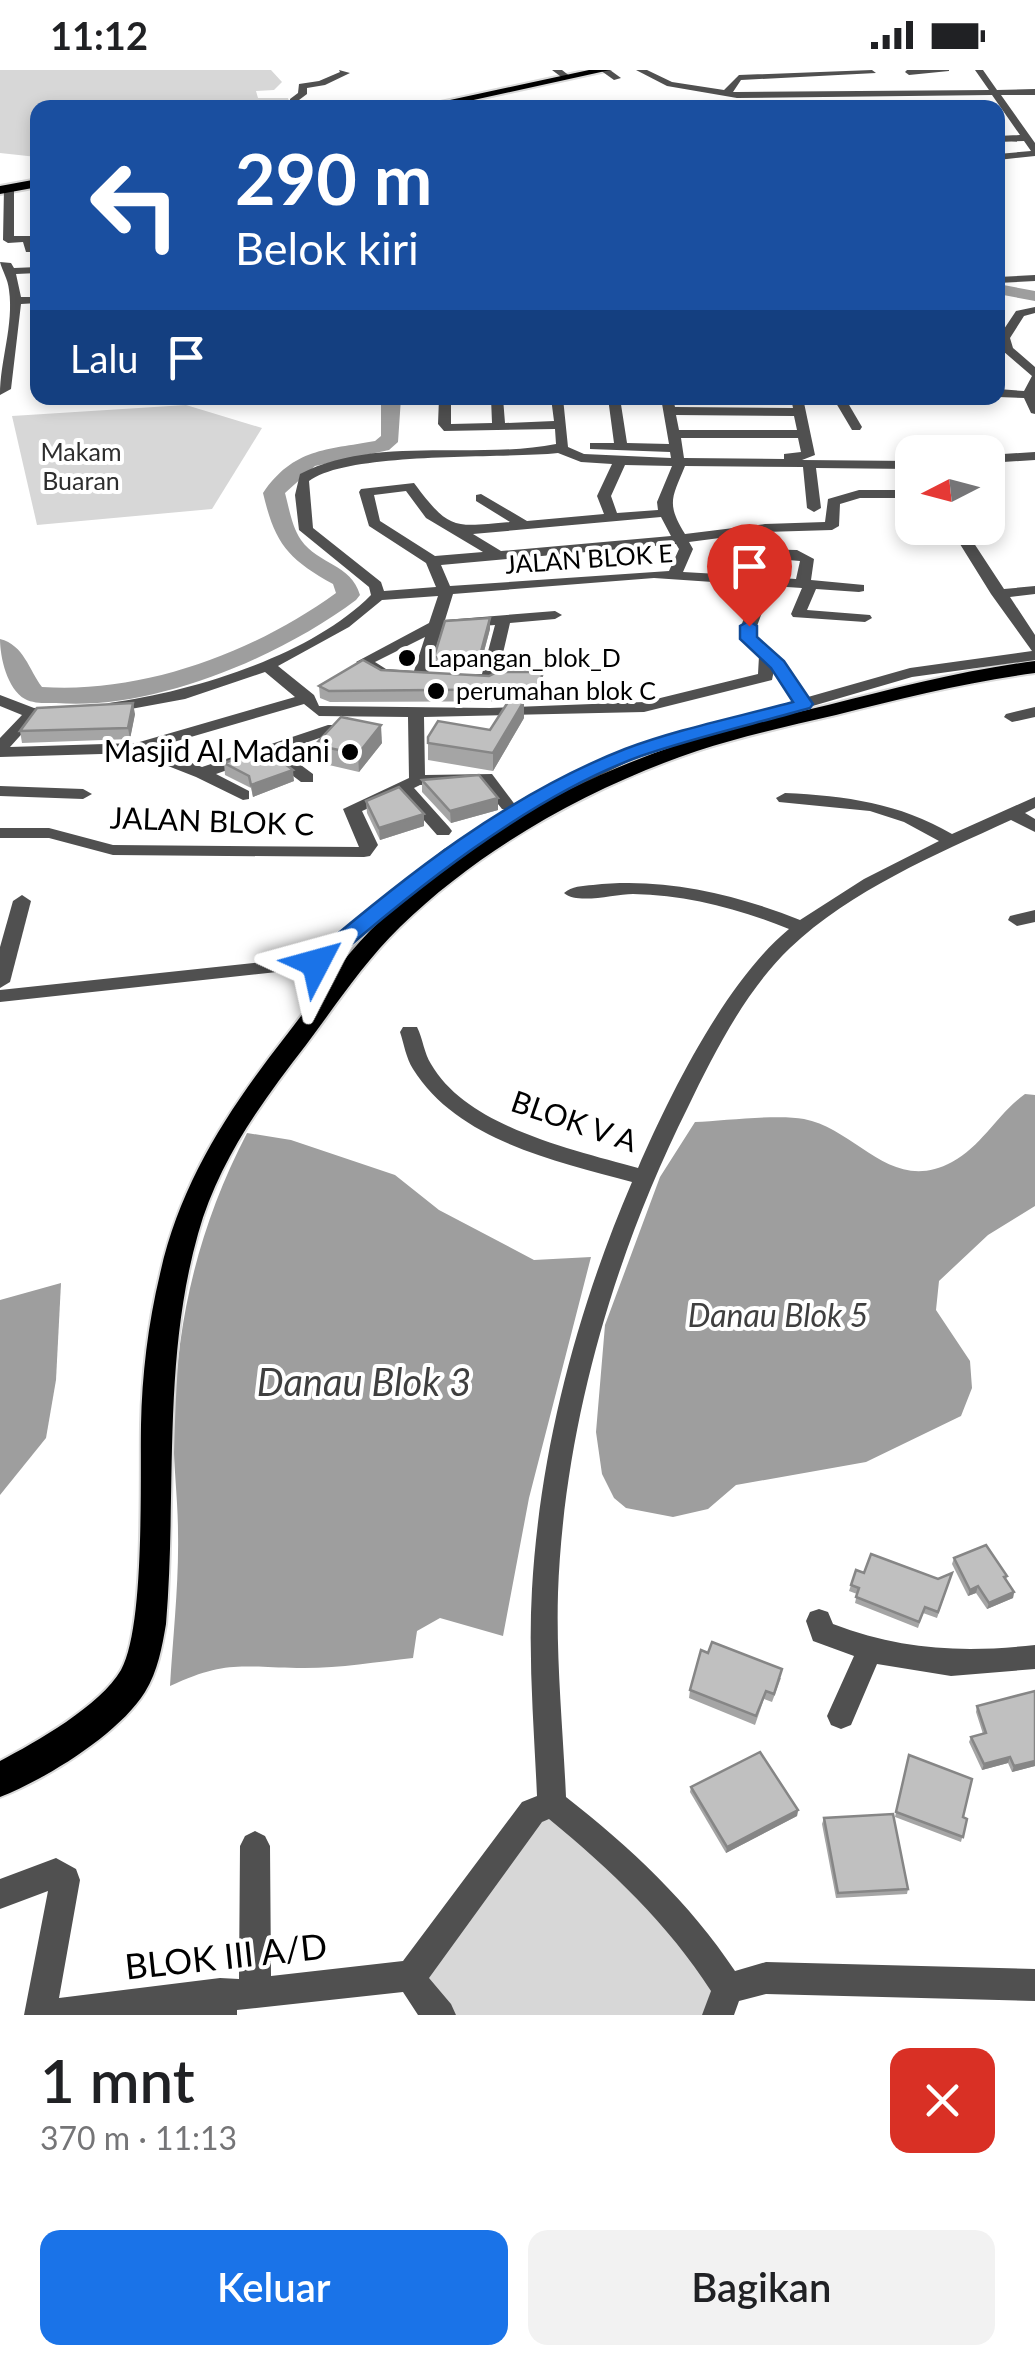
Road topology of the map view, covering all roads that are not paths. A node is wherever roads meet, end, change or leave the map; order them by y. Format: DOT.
graph roads {
  1 [pos="344,70"];
  2 [pos="604,70"];
  3 [pos="640,70"];
  4 [pos="728,70"];
  5 [pos="978,70"];
  6 [pos="871,71"];
  7 [pos="945,71"];
  8 [pos="909,72"];
  9 [pos="561,74"];
  10 [pos="618,78"];
  11 [pos="687,78"];
  12 [pos="739,78"];
  13 [pos="779,80"];
  14 [pos="987,80"];
  15 [pos="1035,80"];
  16 [pos="813,81"];
  17 [pos="719,82"];
  18 [pos="916,82"];
  19 [pos="954,82"];
  20 [pos="673,84"];
  21 [pos="642,88"];
  22 [pos="708,90"];
  23 [pos="997,92"];
  24 [pos="1035,92"];
  25 [pos="960,93"];
  26 [pos="726,94"];
  27 [pos="760,96"];
  28 [pos="294,100"];
  29 [pos="474,100"];
  30 [pos="756,100"];
  31 [pos="781,100"];
  32 [pos="798,100"];
  33 [pos="888,100"];
  34 [pos="1003,100"];
  35 [pos="1005,103"];
  36 [pos="1035,103"];
  37 [pos="1005,116"];
  38 [pos="1012,116"];
  39 [pos="1005,127"];
  40 [pos="1018,127"];
  41 [pos="1026,138"];
  42 [pos="1005,139"];
  43 [pos="1035,151"];
  44 [pos="1005,156"];
  45 [pos="1035,164"];
  46 [pos="30,184"];
  47 [pos="4,189"];
  48 [pos="4,213"];
  49 [pos="30,242"];
  50 [pos="7,249"];
  51 [pos="6,267"];
  52 [pos="1035,278"];
  53 [pos="1005,280"];
  54 [pos="30,300"];
  55 [pos="15,301"];
  56 [pos="1032,310"];
  57 [pos="1005,336"];
  58 [pos="1005,341"];
  59 [pos="1035,376"];
  60 [pos="0,391"];
  61 [pos="1005,393"];
  62 [pos="1029,395"];
  63 [pos="445,405"];
  64 [pos="498,405"];
  65 [pos="558,405"];
  66 [pos="615,405"];
  67 [pos="676,405"];
  68 [pos="747,405"];
  69 [pos="799,405"];
  70 [pos="843,405"];
  71 [pos="1035,410"];
  72 [pos="560,425"];
  73 [pos="499,426"];
  74 [pos="856,427"];
  75 [pos="806,434"];
  76 [pos="561,447"];
  77 [pos="677,451"];
  78 [pos="389,453"];
  79 [pos="621,454"];
  80 [pos="1035,456"];
  81 [pos="1005,459"];
  82 [pos="810,462"];
  83 [pos="895,464"];
  84 [pos="406,486"];
  85 [pos="895,494"];
  86 [pos="482,498"];
  87 [pos="814,508"];
  88 [pos="665,513"];
  89 [pos="612,518"];
  90 [pos="524,525"];
  91 [pos="457,531"];
  92 [pos="682,539"];
  93 [pos="968,545"];
  94 [pos="498,554"];
  95 [pos="432,561"];
  96 [pos="675,574"];
  97 [pos="742,580"];
  98 [pos="766,582"];
  99 [pos="806,585"];
  100 [pos="859,588"];
  101 [pos="1035,590"];
  102 [pos="446,593"];
  103 [pos="998,594"];
  104 [pos="378,596"];
  105 [pos="555,615"];
  106 [pos="865,618"];
  107 [pos="504,619"];
  108 [pos="436,625"];
  109 [pos="1035,647"];
  110 [pos="766,654"];
  111 [pos="1035,655"];
  112 [pos="269,667"];
  113 [pos="1035,667"];
  114 [pos="436,677"];
  115 [pos="804,704"];
  116 [pos="313,705"];
  117 [pos="3,706"];
  118 [pos="92,710"];
  119 [pos="72,711"];
  120 [pos="416,711"];
  121 [pos="1035,712"];
  122 [pos="32,713"];
  123 [pos="1012,717"];
  124 [pos="137,748"];
  125 [pos="268,749"];
  126 [pos="0,750"];
  127 [pos="202,773"];
  128 [pos="307,778"];
  129 [pos="410,784"];
  130 [pos="0,791"];
  131 [pos="83,794"];
  132 [pos="243,796"];
  133 [pos="784,798"];
  134 [pos="1035,802"];
  135 [pos="508,805"];
  136 [pos="1013,813"];
  137 [pos="1035,827"];
  138 [pos="443,832"];
  139 [pos="0,833"];
  140 [pos="952,840"];
  141 [pos="573,892"];
  142 [pos="22,901"];
  143 [pos="802,928"];
  144 [pos="0,982"];
  145 [pos="0,996"];
  146 [pos="410,1032"];
  147 [pos="646,1178"];
  148 [pos="818,1621"];
  149 [pos="869,1652"];
  150 [pos="1035,1657"];
  151 [pos="841,1716"];
  152 [pos="0,1780"];
  153 [pos="552,1804"];
  154 [pos="255,1846"];
  155 [pos="0,1894"];
  156 [pos="411,1976"];
  157 [pos="1035,1984"];
  158 [pos="254,1990"];
  159 [pos="723,2002"];
  160 [pos="221,2004"];
  161 [pos="55,2015"];
  162 [pos="440,2015"];
  1 -- 28 [label="street"];
  2 -- 9 [label="main road"];
  2 -- 10 [label="street"];
  3 -- 20 [label="street"];
  4 -- 12 [label="street"];
  5 -- 14 [label="street"];
  6 -- 12 [label="street"];
  6 -- 33 [label="street"];
  7 -- 8 [label="street"];
  7 -- 19 [label="street"];
  9 -- 29 [label="main road"];
  11 -- 20 [label="street"];
  12 -- 26 [label="street"];
  13 -- 27 [label="street"];
  14 -- 15 [label="street"];
  14 -- 23 [label="street"];
  16 -- 32 [label="street"];
  17 -- 22 [label="street"];
  18 -- 19 [label="street"];
  19 -- 25 [label="street"];
  20 -- 21 [label="street"];
  20 -- 22 [label="street"];
  22 -- 26 [label="street"];
  23 -- 24 [label="street"];
  23 -- 25 [label="street"];
  23 -- 34 [label="street"];
  25 -- 33 [label="street"];
  26 -- 27 [label="street"];
  27 -- 30 [label="street"];
  27 -- 31 [label="street"];
  35 -- 36 [label="street"];
  35 -- 38 [label="street"];
  37 -- 38 [label="street"];
  38 -- 40 [label="street"];
  39 -- 40 [label="street"];
  40 -- 41 [label="street"];
  41 -- 42 [label="street"];
  41 -- 43 [label="street"];
  43 -- 44 [label="street"];
  43 -- 45 [label="street"];
  46 -- 47 [label="main road"];
  47 -- 48 [label="street"];
  48 -- 49 [label="street"];
  50 -- 51 [label="street"];
  51 -- 55 [label="street"];
  52 -- 53 [label="street"];
  54 -- 55 [label="street"];
  55 -- 60 [label="street"];
  56 -- 57 [label="street"];
  58 -- 59 [label="street"];
  59 -- 62 [label="street"];
  61 -- 62 [label="street"];
  62 -- 71 [label="street"];
  63 -- 73 [label="street"];
  64 -- 73 [label="street"];
  65 -- 72 [label="street"];
  66 -- 79 [label="street"];
  67 -- 77 [label="street"];
  68 -- 69 [label="street"];
  69 -- 75 [label="street"];
  70 -- 74 [label="street"];
  72 -- 73 [label="street"];
  72 -- 76 [label="street"];
  75 -- 77 [label="street"];
  75 -- 77 [label="street"];
  76 -- 78 [label="street"];
  76 -- 79 [label="street"];
  77 -- 79 [label="street"];
  77 -- 82 [label="street"];
  77 -- 88 [label="street"];
  78 -- 84 [label="street, JALAN BLOK E"];
  78 -- 104 [label="street"];
  79 -- 89 [label="street"];
  80 -- 81 [label="street"];
  82 -- 83 [label="street"];
  82 -- 87 [label="street"];
  84 -- 91 [label="street, JALAN BLOK E"];
  84 -- 95 [label="street"];
  85 -- 92 [label="street, JALAN BLOK E"];
  86 -- 90 [label="street"];
  88 -- 89 [label="street"];
  88 -- 92 [label="street"];
  89 -- 90 [label="street"];
  90 -- 91 [label="street"];
  91 -- 94 [label="street, JALAN BLOK E"];
  92 -- 94 [label="street, JALAN BLOK E"];
  92 -- 96 [label="street"];
  93 -- 103 [label="street"];
  94 -- 95 [label="street, JALAN BLOK E"];
  95 -- 102 [label="street"];
  96 -- 97 [label="street, JALAN BLOK E"];
  96 -- 102 [label="street, JALAN BLOK E"];
  97 -- 98 [label="street, JALAN BLOK E"];
  97 -- 99 [label="street"];
  98 -- 99 [label="street, JALAN BLOK E"];
  98 -- 110 [label="street"];
  99 -- 100 [label="street, JALAN BLOK E"];
  99 -- 106 [label="street"];
  101 -- 103 [label="street"];
  102 -- 104 [label="street, JALAN BLOK E"];
  102 -- 108 [label="street"];
  103 -- 109 [label="street"];
  104 -- 112 [label="street"];
  105 -- 107 [label="street"];
  107 -- 108 [label="street"];
  107 -- 114 [label="street"];
  108 -- 114 [label="street"];
  108 -- 114 [label="street"];
  110 -- 115 [label="street"];
  110 -- 120 [label="street"];
  111 -- 115 [label="street"];
  112 -- 116 [label="street"];
  112 -- 118 [label="street"];
  113 -- 152 [label="main road"];
  115 -- 145 [label="street"];
  116 -- 120 [label="street"];
  116 -- 124 [label="street, JALAN BLOK C"];
  116 -- 125 [label="street, JALAN BLOK C"];
  117 -- 122 [label="street"];
  119 -- 122 [label="street"];
  120 -- 129 [label="street"];
  121 -- 123 [label="street"];
  122 -- 126 [label="street, JALAN BLOK C"];
  124 -- 126 [label="street, JALAN BLOK C"];
  124 -- 127 [label="street, JALAN BLOK C"];
  125 -- 127 [label="street, JALAN BLOK C"];
  125 -- 128 [label="street, JALAN BLOK C"];
  127 -- 132 [label="street, JALAN BLOK C"];
  129 -- 135 [label="street"];
  129 -- 138 [label="street"];
  129 -- 139 [label="street, JALAN BLOK C"];
  130 -- 131 [label="street"];
  133 -- 140 [label="street"];
  134 -- 136 [label="street"];
  136 -- 137 [label="street"];
  136 -- 140 [label="street"];
  140 -- 143 [label="street"];
  141 -- 143 [label="street"];
  142 -- 144 [label="street"];
  143 -- 147 [label="street"];
  146 -- 147 [label="street, BLOK V A"];
  147 -- 153 [label="street"];
  148 -- 149 [label="street"];
  149 -- 150 [label="street"];
  149 -- 151 [label="street"];
  153 -- 156 [label="street"];
  153 -- 159 [label="street"];
  154 -- 158 [label="street"];
  155 -- 161 [label="street"];
  156 -- 158 [label="street, BLOK III A/D"];
  156 -- 162 [label="street"];
  157 -- 159 [label="street"];
  158 -- 160 [label="street, BLOK III A/D"];
  160 -- 161 [label="street, BLOK III A/D"];
}
